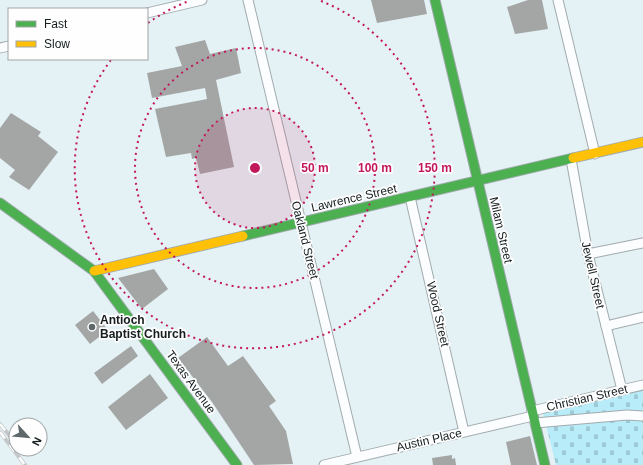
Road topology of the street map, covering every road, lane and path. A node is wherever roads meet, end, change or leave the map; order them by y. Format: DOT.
graph roads {
  1 [pos="202,0"];
  2 [pos="248,0"];
  3 [pos="435,0"];
  4 [pos="558,0"];
  5 [pos="187,2"];
  6 [pos="148,13"];
  7 [pos="643,142"];
  8 [pos="594,154"];
  9 [pos="571,159"];
  10 [pos="477,181"];
  11 [pos="410,197"];
  12 [pos="0,202"];
  13 [pos="301,223"];
  14 [pos="643,243"];
  15 [pos="588,254"];
  16 [pos="94,271"];
  17 [pos="643,317"];
  18 [pos="606,326"];
  19 [pos="643,385"];
  20 [pos="622,390"];
  21 [pos="643,416"];
  22 [pos="533,417"];
  23 [pos="464,432"];
  24 [pos="357,457"];
  25 [pos="237,465"];
  26 [pos="324,465"];
  27 [pos="545,465"];
  1 -- 5 [label="street"];
  2 -- 13 [label="street, Oakland Street"];
  3 -- 10 [label="street, Milam Street"];
  4 -- 8 [label="street"];
  5 -- 6 [label="street"];
  7 -- 8 [label="street, Lawrence Street"];
  8 -- 9 [label="street, Lawrence Street"];
  9 -- 10 [label="street, Lawrence Street"];
  9 -- 15 [label="street, Jewell Street"];
  10 -- 11 [label="street, Lawrence Street"];
  10 -- 22 [label="street, Milam Street"];
  11 -- 13 [label="street, Lawrence Street"];
  11 -- 23 [label="street, Wood Street"];
  12 -- 16 [label="street, Texas Avenue"];
  13 -- 16 [label="street, Lawrence Street"];
  13 -- 24 [label="street, Oakland Street"];
  14 -- 15 [label="street"];
  15 -- 18 [label="street, Jewell Street"];
  16 -- 25 [label="street, Texas Avenue"];
  17 -- 18 [label="street"];
  18 -- 20 [label="street, Jewell Street"];
  19 -- 20 [label="street, Christian Street"];
  20 -- 22 [label="street, Christian Street"];
  21 -- 22 [label="street"];
  22 -- 23 [label="street, Austin Place"];
  22 -- 27 [label="street, Milam Street"];
  23 -- 24 [label="street, Austin Place"];
  24 -- 26 [label="street, Austin Place"];
}
